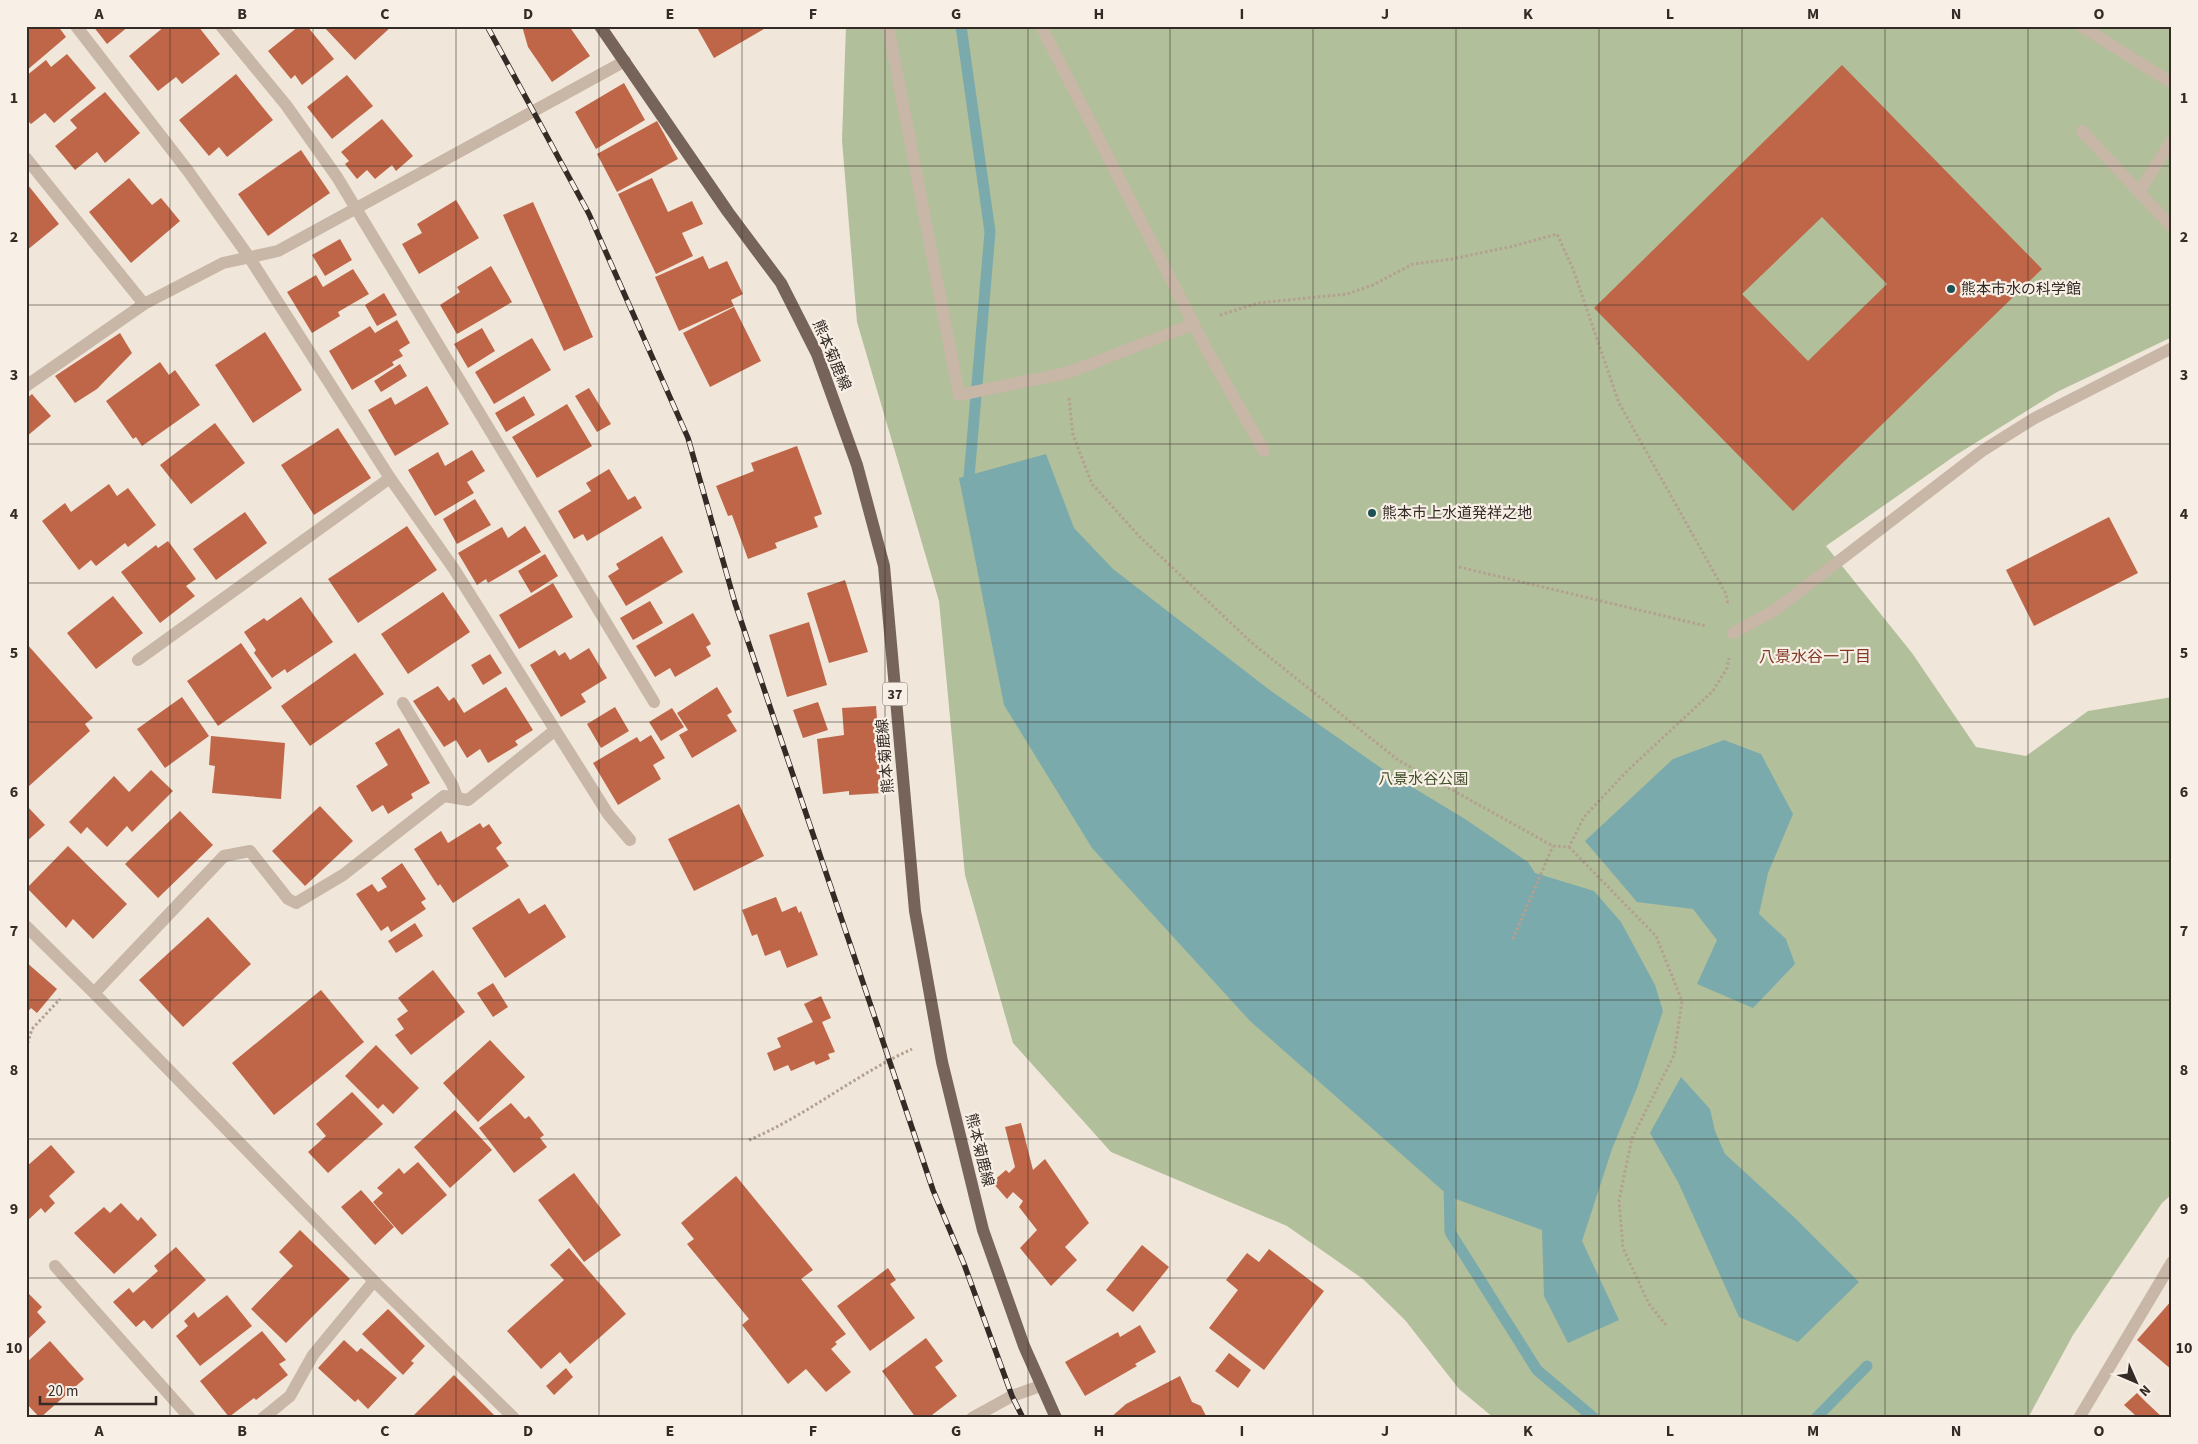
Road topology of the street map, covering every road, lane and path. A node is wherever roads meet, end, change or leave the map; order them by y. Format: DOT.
graph roads {
  1 [pos="76,26"];
  2 [pos="221,26"];
  3 [pos="600,26"];
  4 [pos="888,26"];
  5 [pos="1041,26"];
  6 [pos="2081,26"];
  7 [pos="625,61"];
  8 [pos="2172,83"];
  9 [pos="2082,131"];
  10 [pos="2172,140"];
  11 [pos="26,158"];
  12 [pos="2139,192"];
  13 [pos="355,208"];
  14 [pos="2172,227"];
  15 [pos="249,257"];
  16 [pos="144,304"];
  17 [pos="1194,324"];
  18 [pos="2172,348"];
  19 [pos="1067,373"];
  20 [pos="26,386"];
  21 [pos="1264,451"];
  22 [pos="390,478"];
  23 [pos="1459,567"];
  24 [pos="1733,633"];
  25 [pos="138,660"];
  26 [pos="654,702"];
  27 [pos="403,703"];
  28 [pos="554,731"];
  29 [pos="457,796"];
  30 [pos="630,840"];
  31 [pos="1553,846"];
  32 [pos="1569,847"];
  33 [pos="26,926"];
  34 [pos="1513,939"];
  35 [pos="79,978"];
  36 [pos="94,993"];
  37 [pos="937,1037"];
  38 [pos="26,1048"];
  39 [pos="749,1140"];
  40 [pos="2172,1262"];
  41 [pos="55,1266"];
  42 [pos="374,1281"];
  43 [pos="1666,1325"];
  44 [pos="1040,1386"];
  45 [pos="190,1418"];
  46 [pos="263,1418"];
  47 [pos="514,1418"];
  48 [pos="972,1418"];
  49 [pos="1056,1418"];
  50 [pos="2079,1418"];
  1 -- 15 [label="street"];
  2 -- 13 [label="street"];
  3 -- 7 [label="main road, 熊本菊鹿線 / 37"];
  4 -- 19 [label="street"];
  5 -- 17 [label="street"];
  6 -- 8 [label="street"];
  7 -- 13 [label="street"];
  7 -- 37 [label="main road, 熊本菊鹿線 / 37"];
  9 -- 12 [label="street"];
  10 -- 12 [label="street"];
  11 -- 16 [label="street"];
  12 -- 14 [label="street"];
  13 -- 15 [label="street"];
  13 -- 26 [label="street"];
  15 -- 16 [label="street"];
  15 -- 22 [label="street"];
  16 -- 20 [label="street"];
  17 -- 19 [label="street"];
  17 -- 21 [label="street"];
  17 -- 24 [label="path"];
  18 -- 24 [label="street"];
  19 -- 31 [label="path"];
  22 -- 25 [label="street"];
  22 -- 28 [label="street"];
  23 -- 24 [label="path"];
  24 -- 32 [label="path"];
  27 -- 29 [label="street"];
  28 -- 29 [label="street"];
  28 -- 30 [label="street"];
  29 -- 36 [label="street"];
  31 -- 32 [label="path"];
  31 -- 34 [label="path"];
  32 -- 43 [label="path"];
  33 -- 35 [label="street"];
  35 -- 36 [label="street"];
  35 -- 38 [label="path"];
  36 -- 42 [label="street"];
  37 -- 39 [label="path"];
  37 -- 44 [label="main road, 熊本菊鹿線 / 37"];
  40 -- 50 [label="street"];
  41 -- 45 [label="street"];
  42 -- 46 [label="street"];
  42 -- 47 [label="street"];
  44 -- 48 [label="street"];
  44 -- 49 [label="main road, 熊本菊鹿線 / 37"];
}
